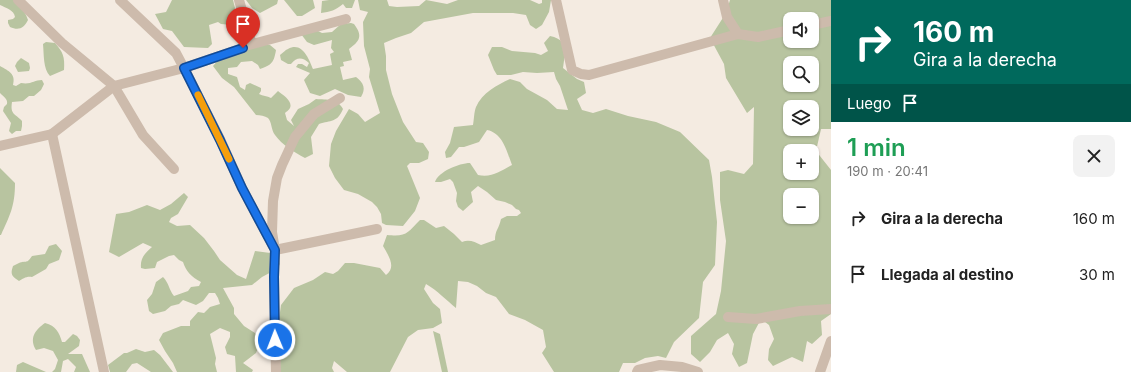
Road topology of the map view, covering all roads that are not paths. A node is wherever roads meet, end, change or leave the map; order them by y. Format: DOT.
graph roads {
  1 [pos="18,0"];
  2 [pos="120,0"];
  3 [pos="239,0"];
  4 [pos="556,0"];
  5 [pos="722,0"];
  6 [pos="346,19"];
  7 [pos="831,21"];
  8 [pos="819,24"];
  9 [pos="783,32"];
  10 [pos="738,34"];
  11 [pos="249,44"];
  12 [pos="184,68"];
  13 [pos="114,86"];
  14 [pos="340,98"];
  15 [pos="52,134"];
  16 [pos="0,146"];
  17 [pos="174,169"];
  18 [pos="377,229"];
  19 [pos="275,250"];
  20 [pos="831,309"];
  21 [pos="728,317"];
  22 [pos="831,341"];
  23 [pos="635,371"];
  24 [pos="104,372"];
  25 [pos="276,372"];
  26 [pos="698,372"];
  27 [pos="820,372"];
  1 -- 13 [label="street"];
  2 -- 12 [label="street"];
  3 -- 11 [label="street"];
  4 -- 10 [label="street"];
  5 -- 10 [label="street"];
  6 -- 11 [label="street"];
  7 -- 8 [label="street"];
  9 -- 10 [label="street"];
  11 -- 12 [label="street"];
  12 -- 13 [label="street"];
  12 -- 19 [label="street"];
  13 -- 15 [label="street"];
  13 -- 17 [label="street"];
  14 -- 19 [label="street"];
  15 -- 16 [label="street"];
  15 -- 24 [label="street"];
  18 -- 19 [label="street"];
  19 -- 25 [label="street"];
  20 -- 21 [label="street"];
  22 -- 27 [label="street"];
  23 -- 26 [label="street"];
}
